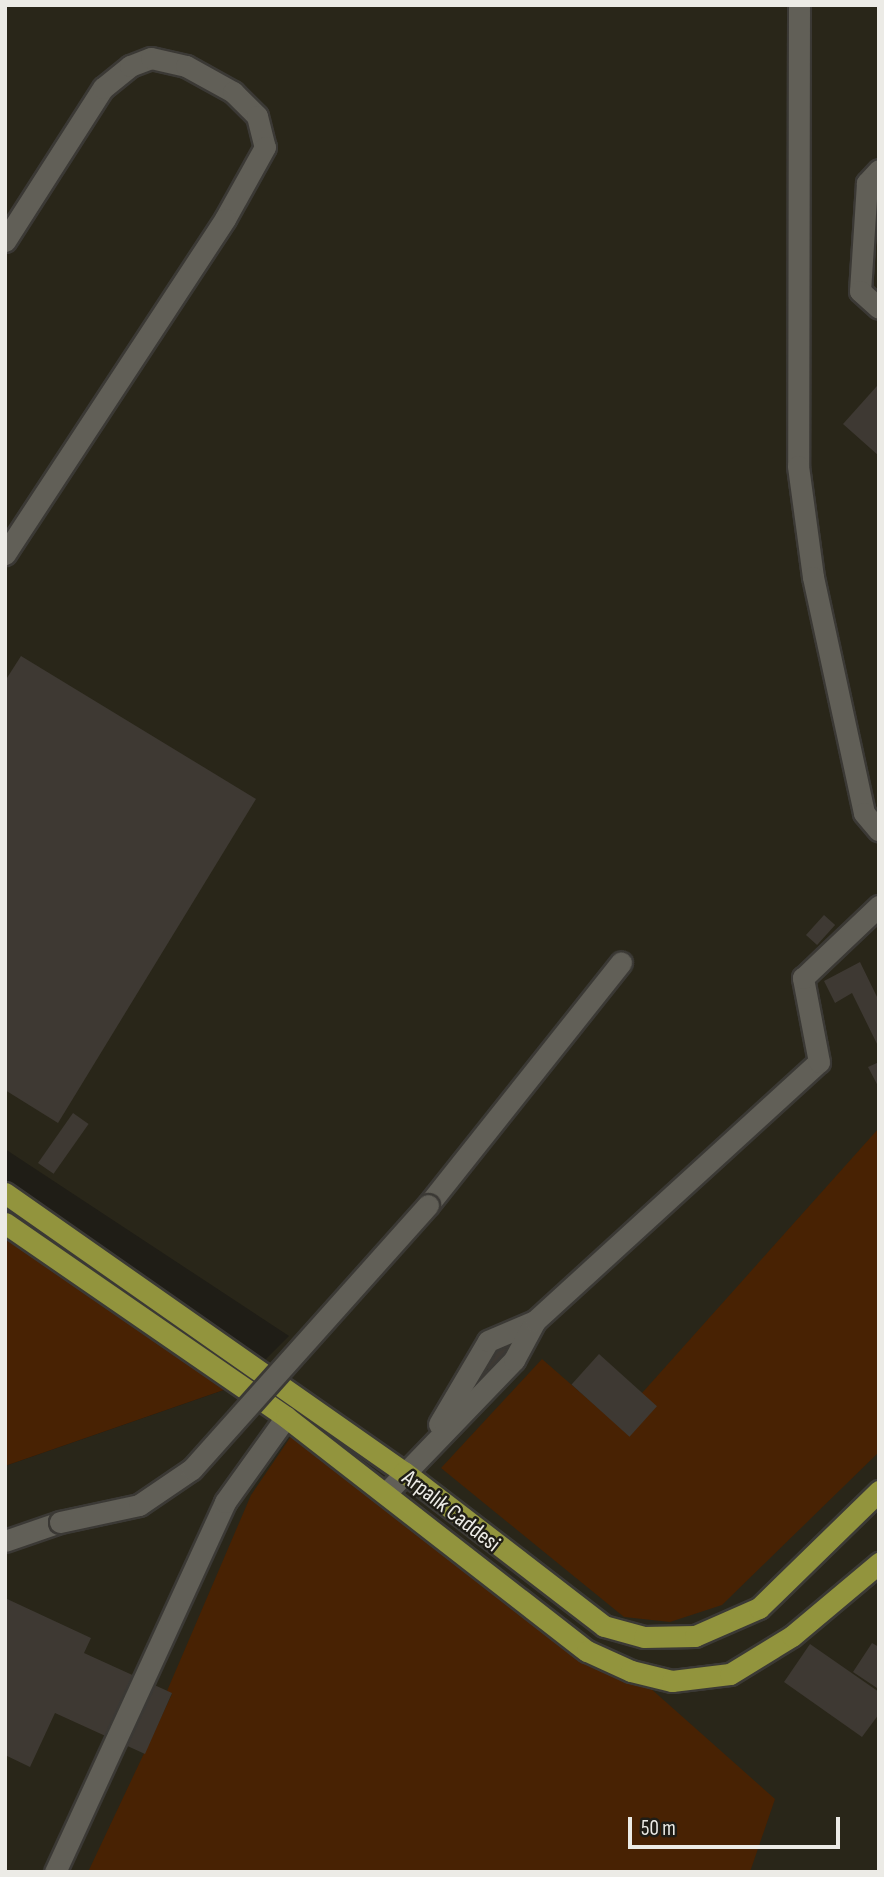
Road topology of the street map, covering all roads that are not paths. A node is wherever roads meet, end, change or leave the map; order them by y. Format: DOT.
graph roads {
  1 [pos="799,5"];
  2 [pos="879,170"];
  3 [pos="5,241"];
  4 [pos="879,308"];
  5 [pos="5,554"];
  6 [pos="879,831"];
  7 [pos="879,906"];
  8 [pos="621,962"];
  9 [pos="5,1193"];
  10 [pos="5,1223"];
  11 [pos="535,1321"];
  12 [pos="286,1417"];
  13 [pos="421,1452"];
  14 [pos="404,1472"];
  15 [pos="879,1491"];
  16 [pos="386,1493"];
  17 [pos="5,1541"];
  18 [pos="879,1563"];
  19 [pos="55,1872"];
  1 -- 6 [label="street"];
  2 -- 4 [label="street"];
  3 -- 5 [label="street"];
  7 -- 11 [label="street"];
  8 -- 17 [label="street, bridge"];
  9 -- 14 [label="main road"];
  10 -- 12 [label="main road, Arpalık Caddesi"];
  11 -- 13 [label="street"];
  11 -- 13 [label="street"];
  12 -- 16 [label="main road, Arpalık Caddesi"];
  12 -- 19 [label="street"];
  13 -- 14 [label="street"];
  14 -- 15 [label="main road"];
  14 -- 16 [label="street"];
  16 -- 18 [label="main road, Arpalık Caddesi"];
}
